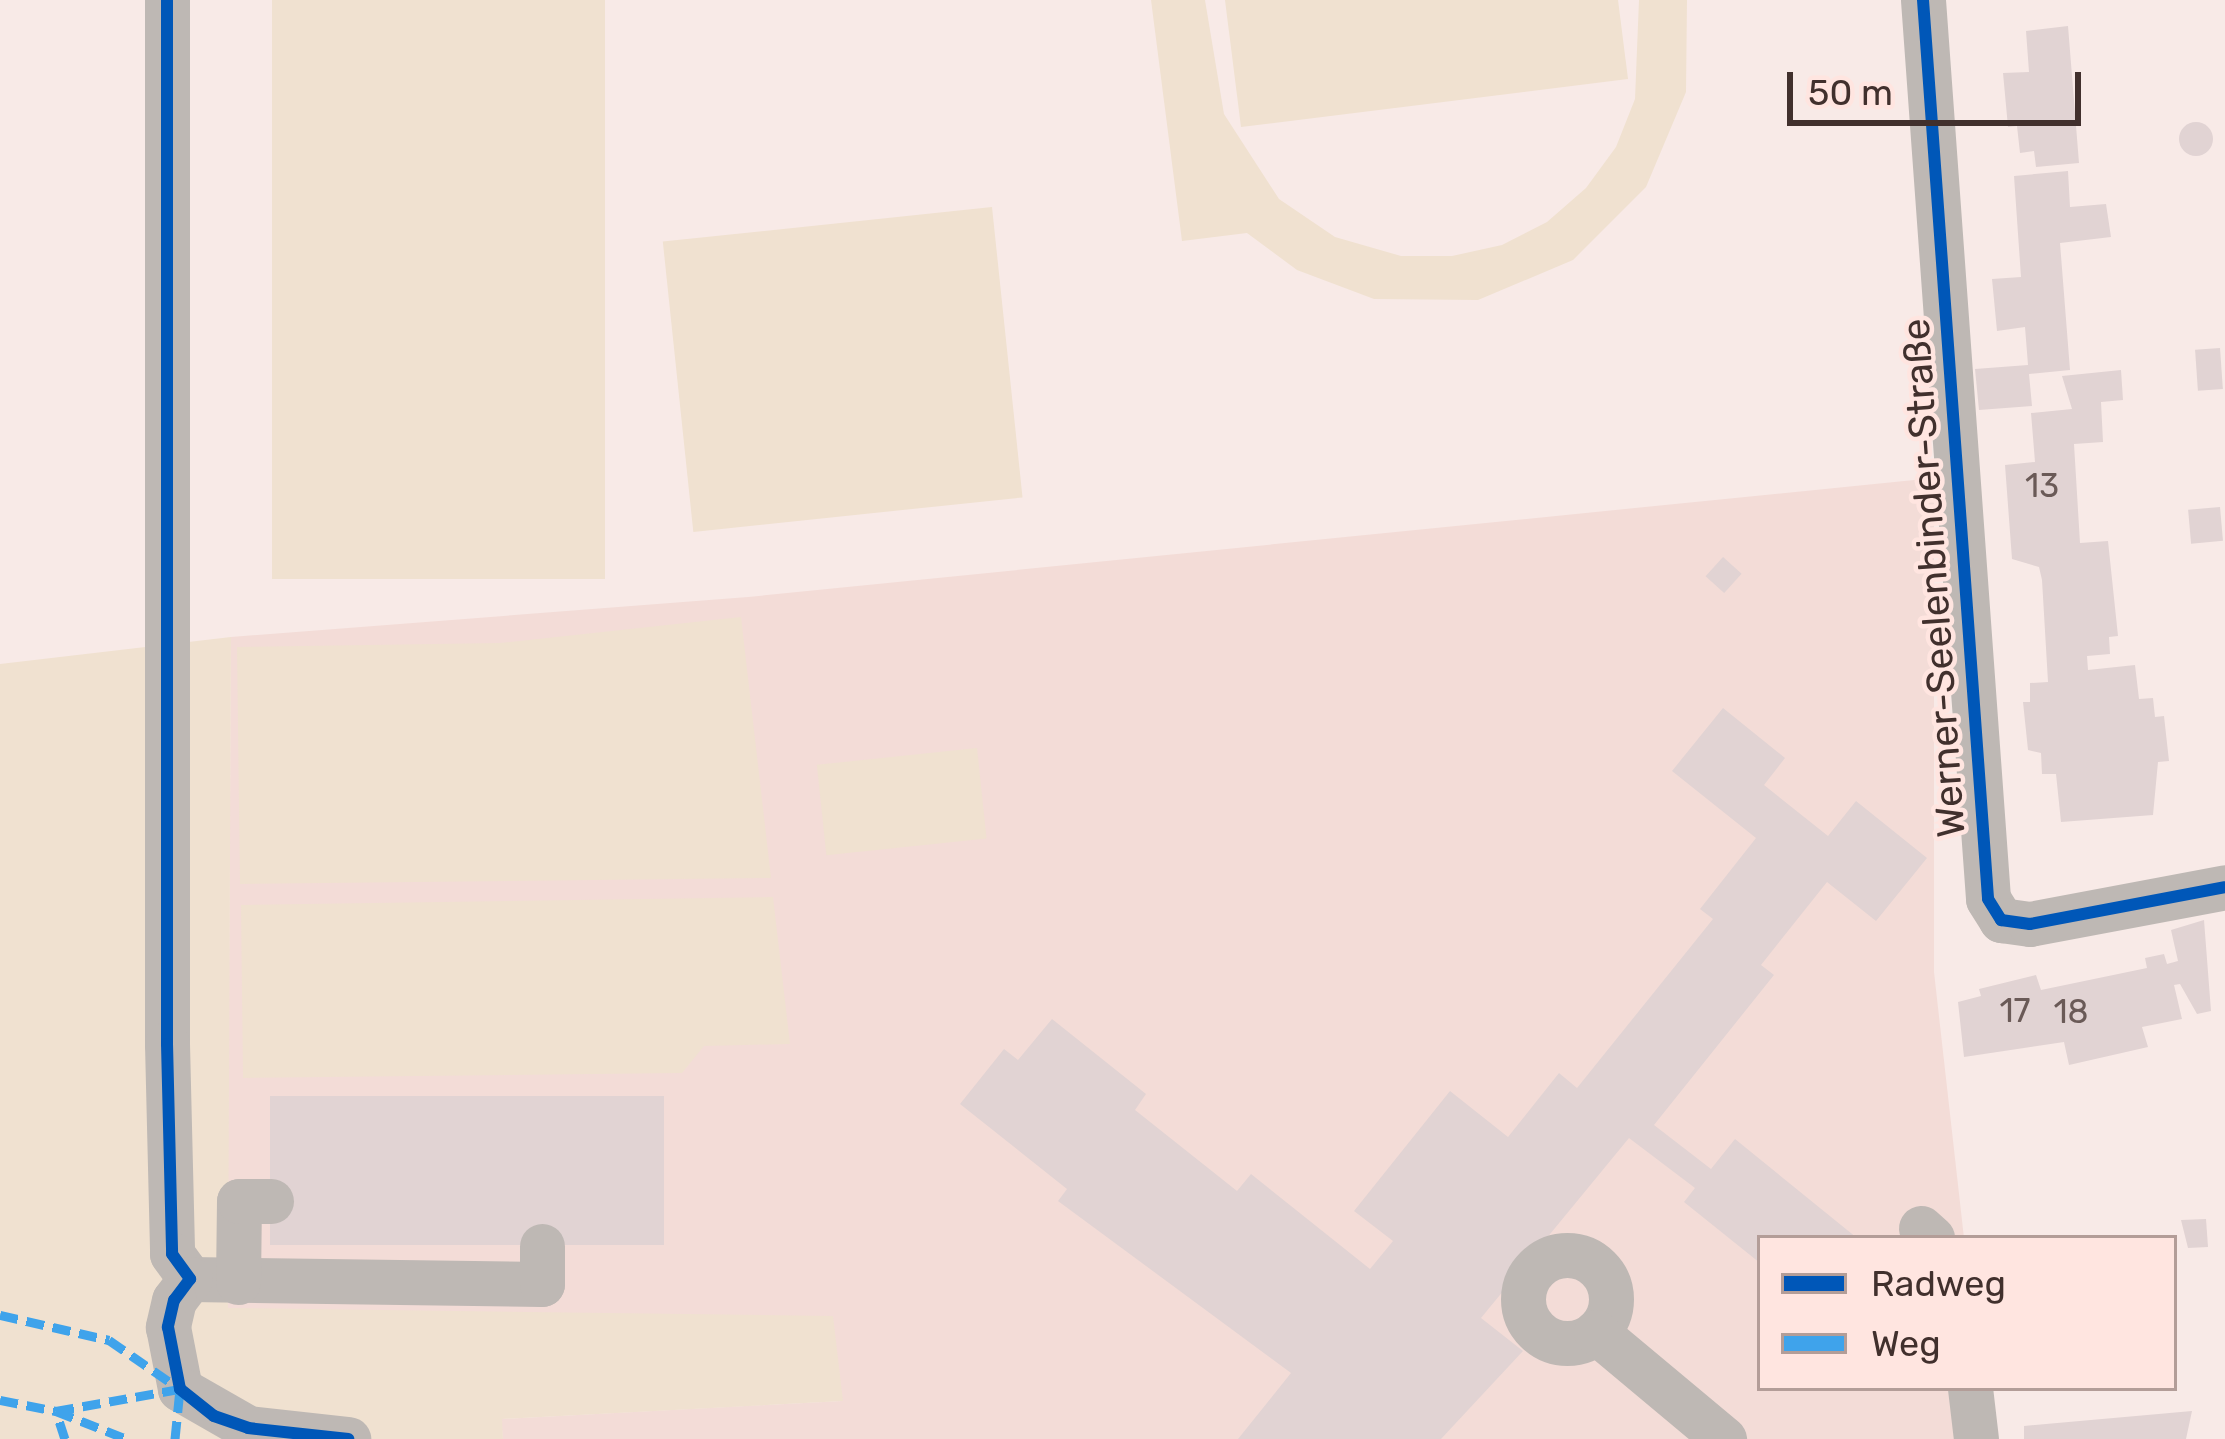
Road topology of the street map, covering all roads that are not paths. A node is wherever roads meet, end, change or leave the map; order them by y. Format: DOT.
graph roads {
  1 [pos="167,0"];
  2 [pos="1923,0"];
  3 [pos="2225,887"];
  4 [pos="271,1202"];
  5 [pos="542,1246"];
  6 [pos="190,1279"];
  7 [pos="238,1282"];
  8 [pos="1596,1332"];
  9 [pos="1970,1391"];
  10 [pos="349,1439"];
  11 [pos="1724,1439"];
  12 [pos="1976,1439"];
  1 -- 6 [label="street"];
  2 -- 3 [label="street, Werner-Seelenbinder-Straße"];
  4 -- 7 [label="street"];
  5 -- 7 [label="street"];
  6 -- 7 [label="street"];
  6 -- 10 [label="street"];
  8 -- 11 [label="street"];
  9 -- 12 [label="street"];
}
